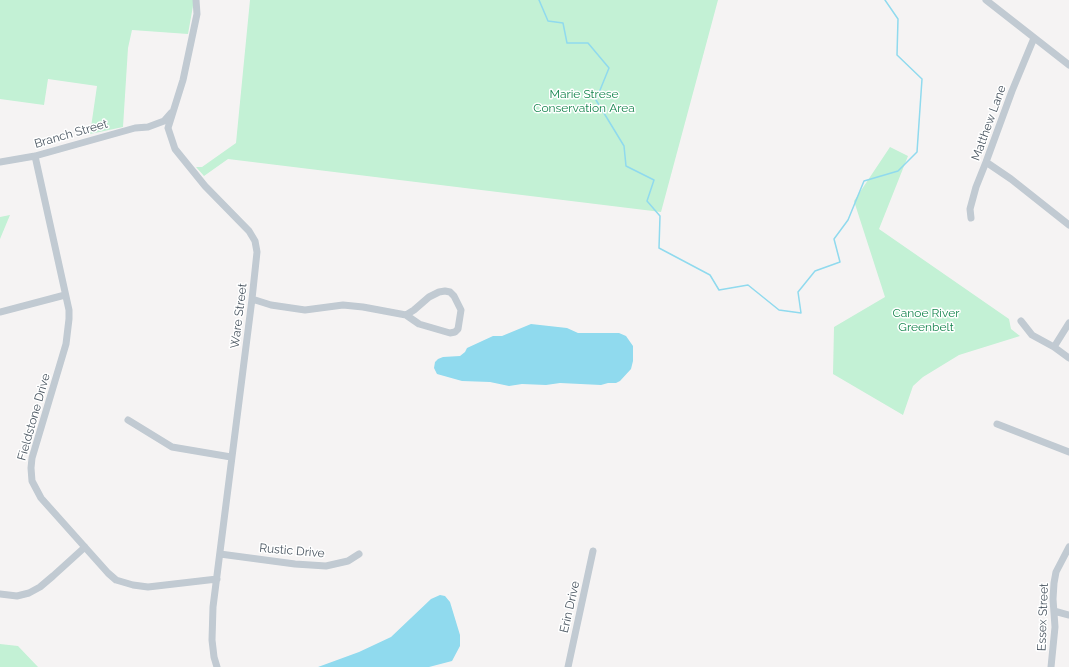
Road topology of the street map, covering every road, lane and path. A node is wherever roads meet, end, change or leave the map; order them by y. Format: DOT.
graph roads {
  1 [pos="196,0"];
  2 [pos="986,0"];
  3 [pos="1034,38"];
  4 [pos="1069,65"];
  5 [pos="173,111"];
  6 [pos="148,127"];
  7 [pos="168,128"];
  8 [pos="34,156"];
  9 [pos="0,162"];
  10 [pos="986,162"];
  11 [pos="971,218"];
  12 [pos="1069,225"];
  13 [pos="65,295"];
  14 [pos="252,299"];
  15 [pos="0,312"];
  16 [pos="406,315"];
  17 [pos="1021,321"];
  18 [pos="1069,323"];
  19 [pos="1054,347"];
  20 [pos="1069,358"];
  21 [pos="128,420"];
  22 [pos="998,424"];
  23 [pos="1069,452"];
  24 [pos="231,457"];
  25 [pos="85,547"];
  26 [pos="1069,547"];
  27 [pos="593,551"];
  28 [pos="220,554"];
  29 [pos="359,554"];
  30 [pos="217,579"];
  31 [pos="0,594"];
  32 [pos="1054,611"];
  33 [pos="1069,615"];
  34 [pos="217,667"];
  35 [pos="568,667"];
  36 [pos="1051,667"];
  1 -- 5 [label="street"];
  2 -- 3 [label="street"];
  3 -- 4 [label="street"];
  3 -- 10 [label="street, Matthew Lane"];
  5 -- 6 [label="street, Branch Street"];
  5 -- 7 [label="street"];
  6 -- 7 [label="street, Branch Street"];
  6 -- 8 [label="street, Branch Street"];
  7 -- 14 [label="street, Ware Street"];
  8 -- 9 [label="street, Branch Street"];
  8 -- 13 [label="street, Fieldstone Drive"];
  10 -- 11 [label="street, Matthew Lane"];
  10 -- 12 [label="street"];
  13 -- 15 [label="street"];
  13 -- 25 [label="street, Fieldstone Drive"];
  14 -- 16 [label="street"];
  14 -- 24 [label="street, Ware Street"];
  16 -- 16 [label="street"];
  17 -- 19 [label="street"];
  18 -- 19 [label="street"];
  19 -- 20 [label="street"];
  21 -- 24 [label="street"];
  22 -- 23 [label="street"];
  24 -- 28 [label="street, Ware Street"];
  25 -- 30 [label="street, Fieldstone Drive"];
  25 -- 31 [label="street"];
  26 -- 32 [label="street, Essex Street"];
  27 -- 35 [label="street, Erin Drive"];
  28 -- 29 [label="street, Rustic Drive"];
  28 -- 30 [label="street, Ware Street"];
  30 -- 34 [label="street, Ware Street"];
  32 -- 33 [label="street"];
  32 -- 36 [label="street, Essex Street"];
}
